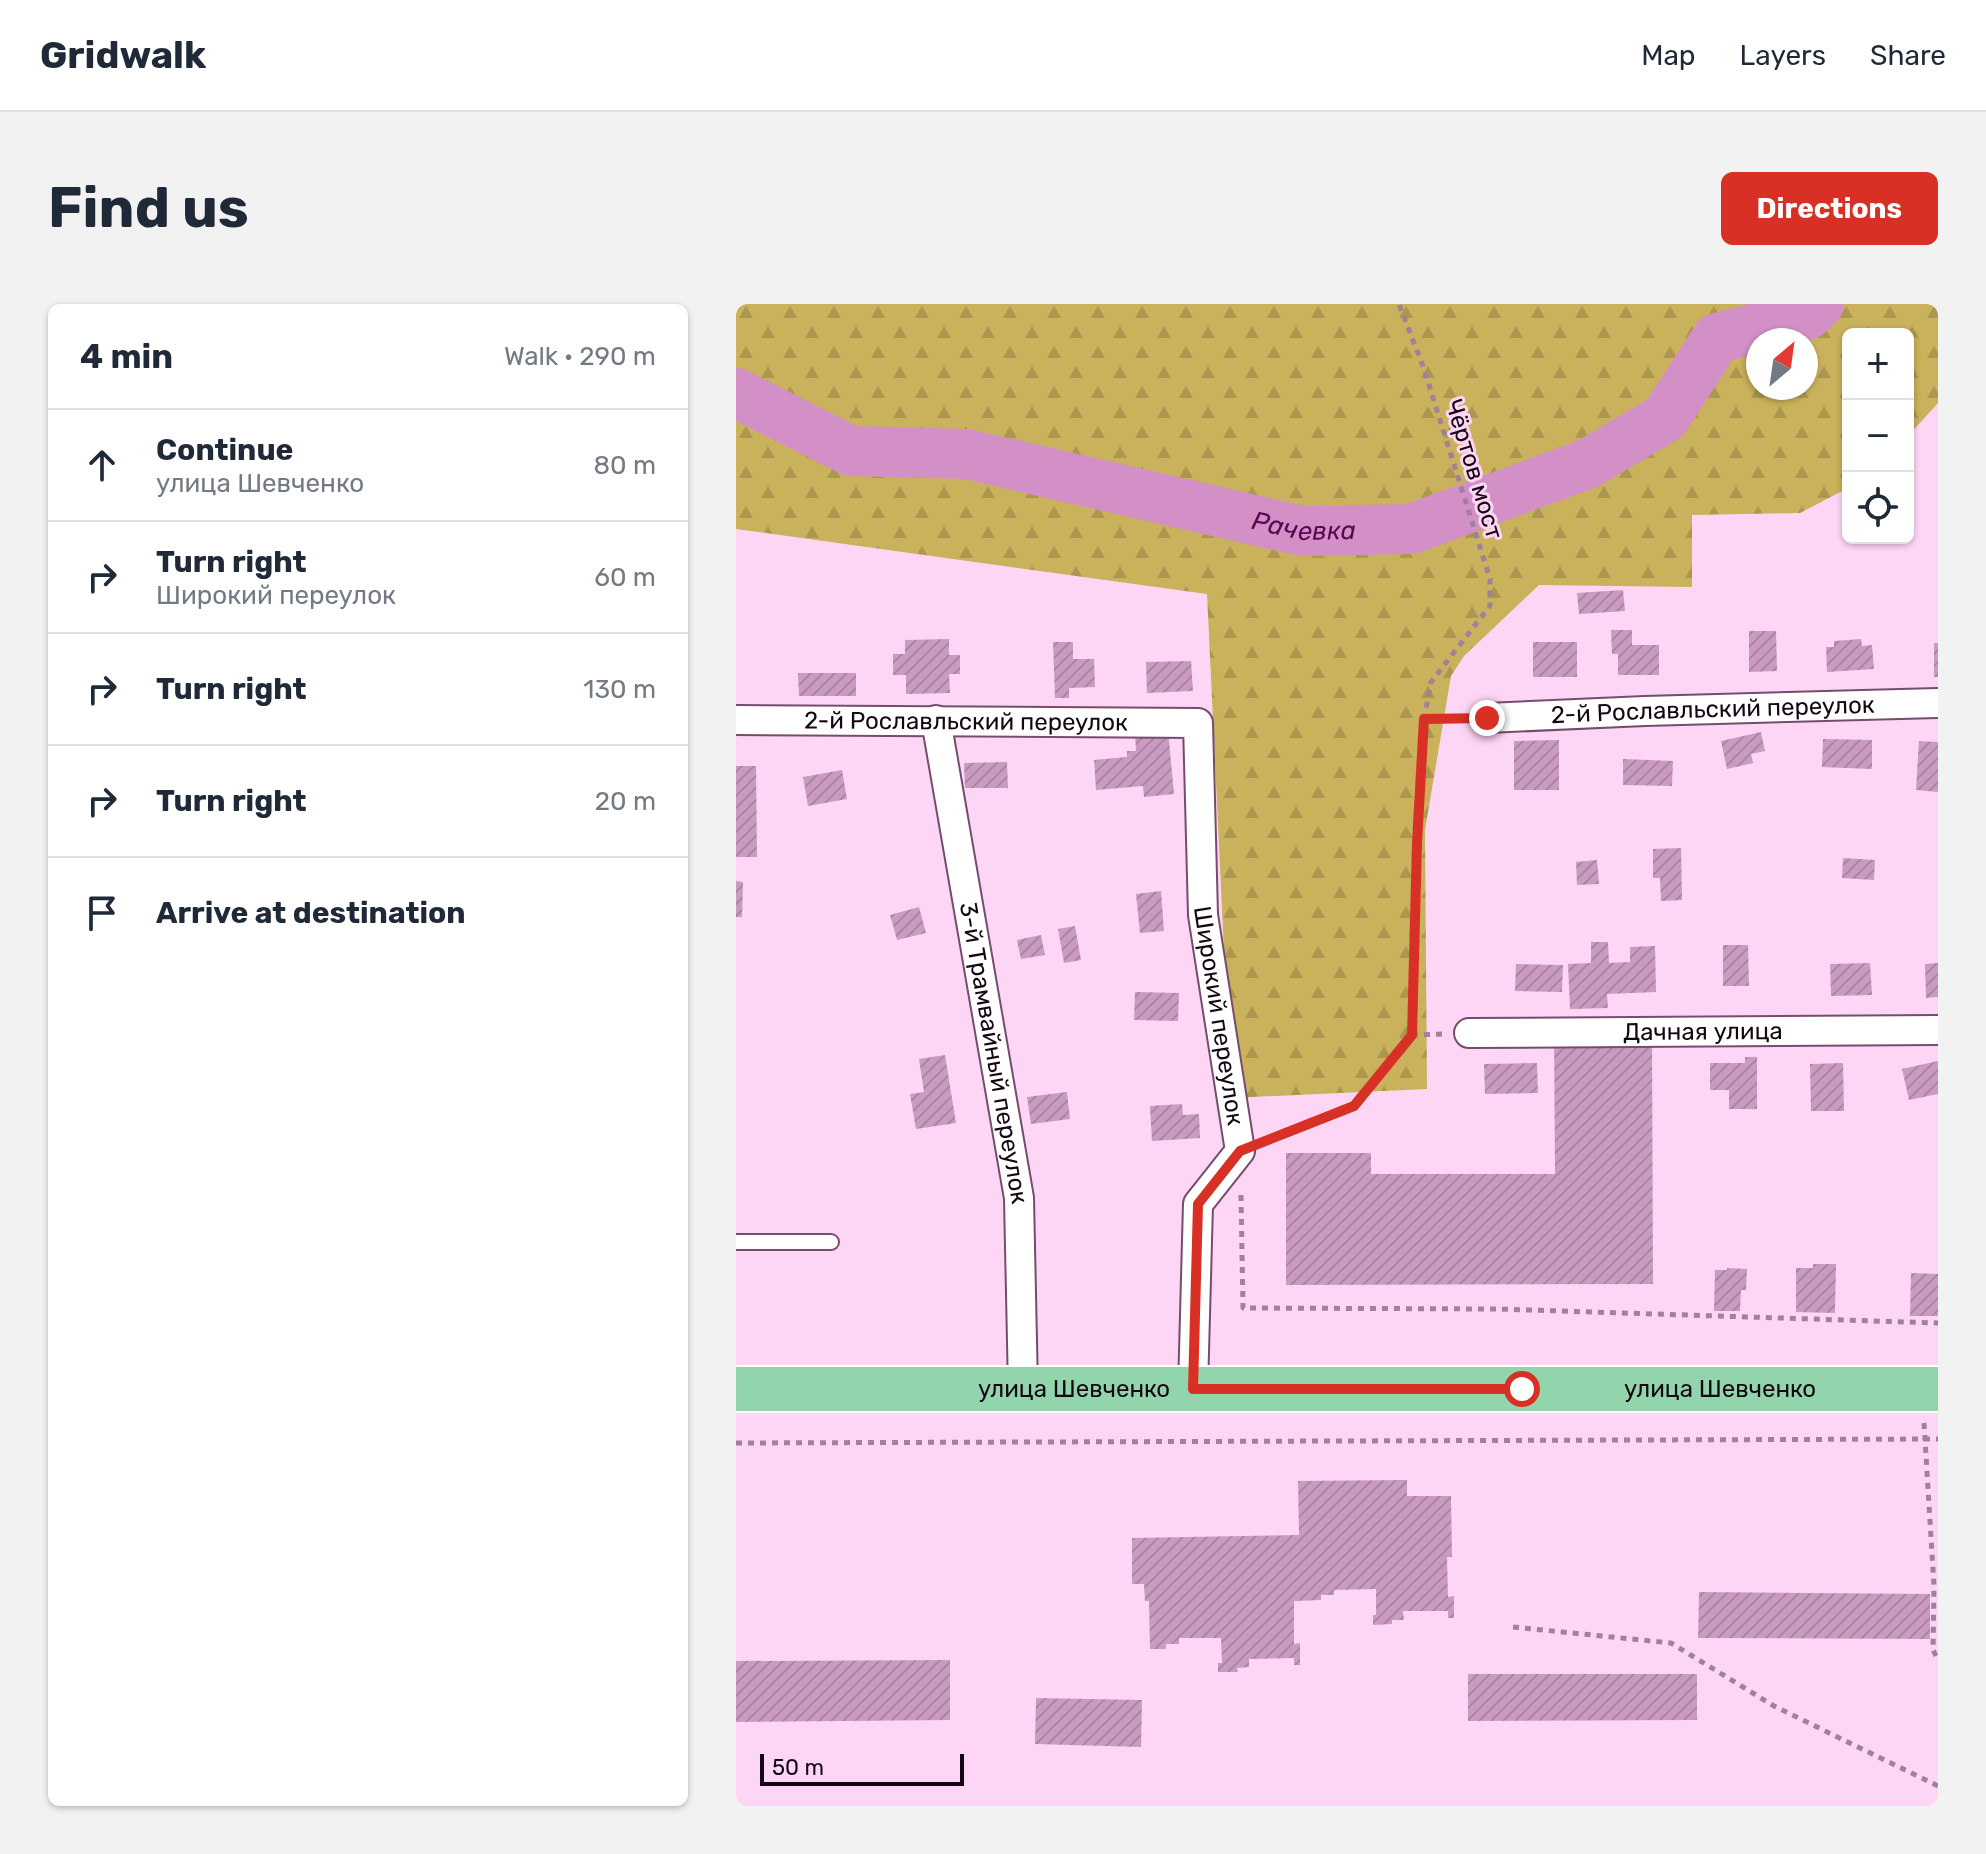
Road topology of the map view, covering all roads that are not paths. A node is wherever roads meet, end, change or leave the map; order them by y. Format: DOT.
graph roads {
  1 [pos="1938,703"];
  2 [pos="1487,718"];
  3 [pos="736,720"];
  4 [pos="936,720"];
  5 [pos="1198,723"];
  6 [pos="1938,1030"];
  7 [pos="1469,1033"];
  8 [pos="736,1242"];
  9 [pos="831,1242"];
  10 [pos="736,1389"];
  11 [pos="1023,1389"];
  12 [pos="1193,1389"];
  13 [pos="1930,1389"];
  1 -- 2 [label="street, 2-й Рославльский переулок"];
  3 -- 4 [label="street, 2-й Рославльский переулок"];
  4 -- 5 [label="street, 2-й Рославльский переулок"];
  4 -- 11 [label="street, 3-й Трамвайный переулок"];
  5 -- 12 [label="street, Широкий переулок"];
  6 -- 7 [label="street, Дачная улица"];
  8 -- 9 [label="lane"];
  10 -- 11 [label="main road, улица Шевченко"];
  11 -- 12 [label="main road, улица Шевченко"];
  12 -- 13 [label="main road, улица Шевченко"];
}
